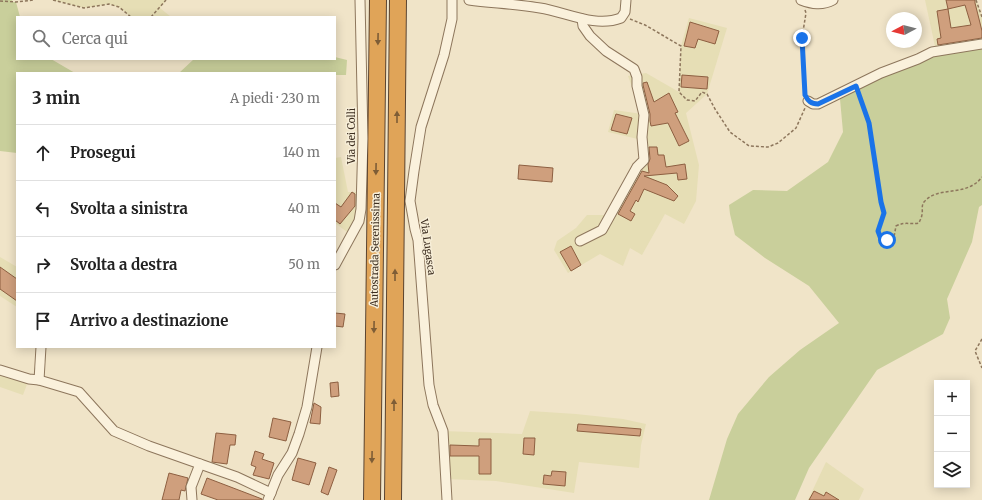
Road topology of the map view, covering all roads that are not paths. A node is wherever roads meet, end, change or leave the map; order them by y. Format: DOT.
graph roads {
  1 [pos="360,0"];
  2 [pos="378,0"];
  3 [pos="398,0"];
  4 [pos="452,0"];
  5 [pos="469,0"];
  6 [pos="626,0"];
  7 [pos="802,0"];
  8 [pos="833,0"];
  9 [pos="582,19"];
  10 [pos="982,44"];
  11 [pos="808,101"];
  12 [pos="580,241"];
  13 [pos="336,263"];
  14 [pos="41,348"];
  15 [pos="317,348"];
  16 [pos="0,370"];
  17 [pos="39,380"];
  18 [pos="200,464"];
  19 [pos="270,496"];
  20 [pos="192,500"];
  21 [pos="372,500"];
  22 [pos="393,500"];
  23 [pos="447,500"];
  1 -- 13 [label="street, Via dei Colli"];
  2 -- 21 [label="highway, Autostrada Serenissima, one-way"];
  22 -- 3 [label="highway, Autostrada Serenissima, one-way"];
  4 -- 23 [label="street, Via Lugasca"];
  5 -- 9 [label="street"];
  6 -- 9 [label="street"];
  7 -- 8 [label="street"];
  9 -- 12 [label="street"];
  10 -- 11 [label="street"];
  14 -- 17 [label="street"];
  15 -- 19 [label="street"];
  16 -- 17 [label="street"];
  17 -- 18 [label="street"];
  18 -- 19 [label="street"];
  18 -- 20 [label="street"];
}
